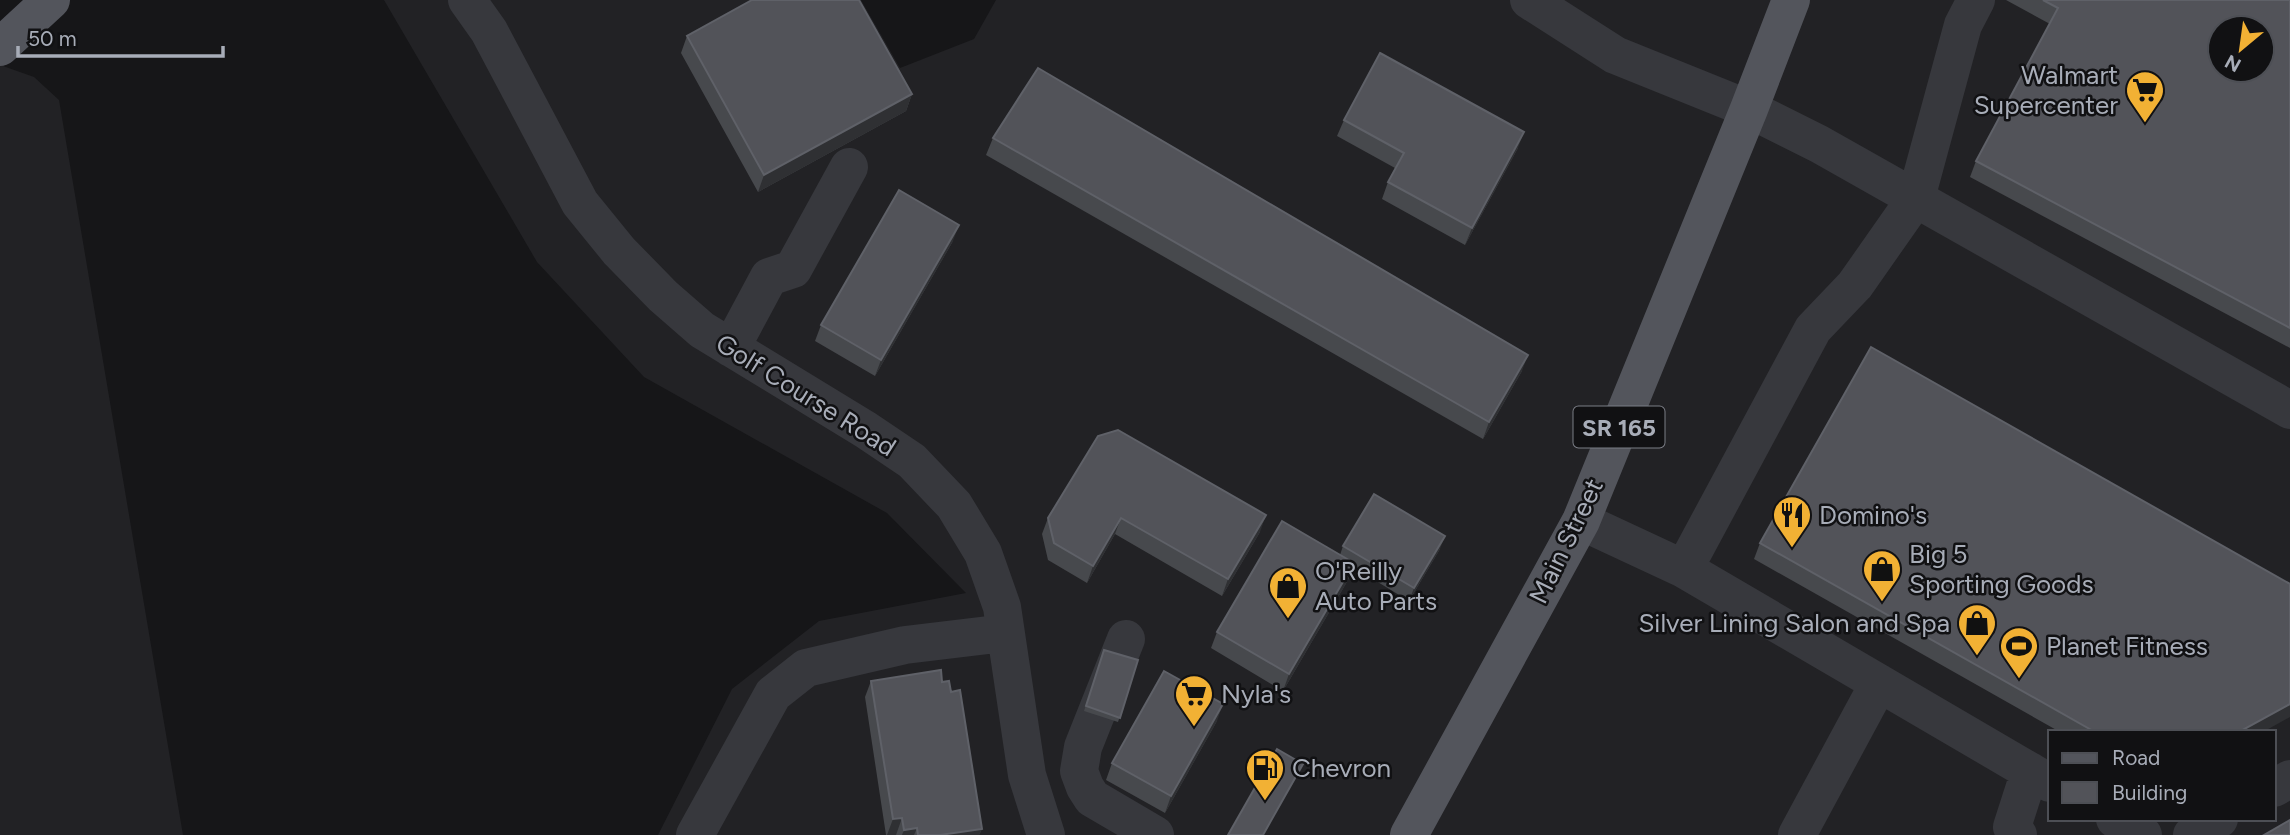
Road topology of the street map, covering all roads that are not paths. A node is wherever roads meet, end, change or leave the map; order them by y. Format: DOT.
graph roads {
  1 [pos="51,0"];
  2 [pos="467,0"];
  3 [pos="1529,0"];
  4 [pos="1791,0"];
  5 [pos="1976,0"];
  6 [pos="2,41"];
  7 [pos="1749,109"];
  8 [pos="849,167"];
  9 [pos="1916,198"];
  10 [pos="731,348"];
  11 [pos="2290,410"];
  12 [pos="1581,521"];
  13 [pos="1684,569"];
  14 [pos="1005,633"];
  15 [pos="1126,639"];
  16 [pos="1879,684"];
  17 [pos="2040,777"];
  18 [pos="2118,821"];
  19 [pos="2216,821"];
  20 [pos="2010,832"];
  21 [pos="695,835"];
  22 [pos="1046,835"];
  23 [pos="1155,835"];
  24 [pos="1409,835"];
  25 [pos="1797,835"];
  26 [pos="2143,835"];
  27 [pos="2192,835"];
  1 -- 6 [label="main road"];
  2 -- 10 [label="street, Golf Course Road"];
  3 -- 7 [label="street"];
  4 -- 7 [label="main road, Main Street / SR 165"];
  5 -- 9 [label="street"];
  7 -- 9 [label="street"];
  7 -- 12 [label="main road, Main Street / SR 165"];
  8 -- 10 [label="street"];
  9 -- 11 [label="street"];
  9 -- 13 [label="street"];
  10 -- 14 [label="street, Golf Course Road"];
  12 -- 13 [label="street"];
  12 -- 24 [label="main road, Main Street / SR 165"];
  13 -- 16 [label="street"];
  14 -- 21 [label="street"];
  14 -- 22 [label="street, Golf Course Road"];
  15 -- 23 [label="street"];
  16 -- 17 [label="street"];
  16 -- 25 [label="street"];
  17 -- 20 [label="street"];
  18 -- 26 [label="street"];
  19 -- 27 [label="street"];
}
